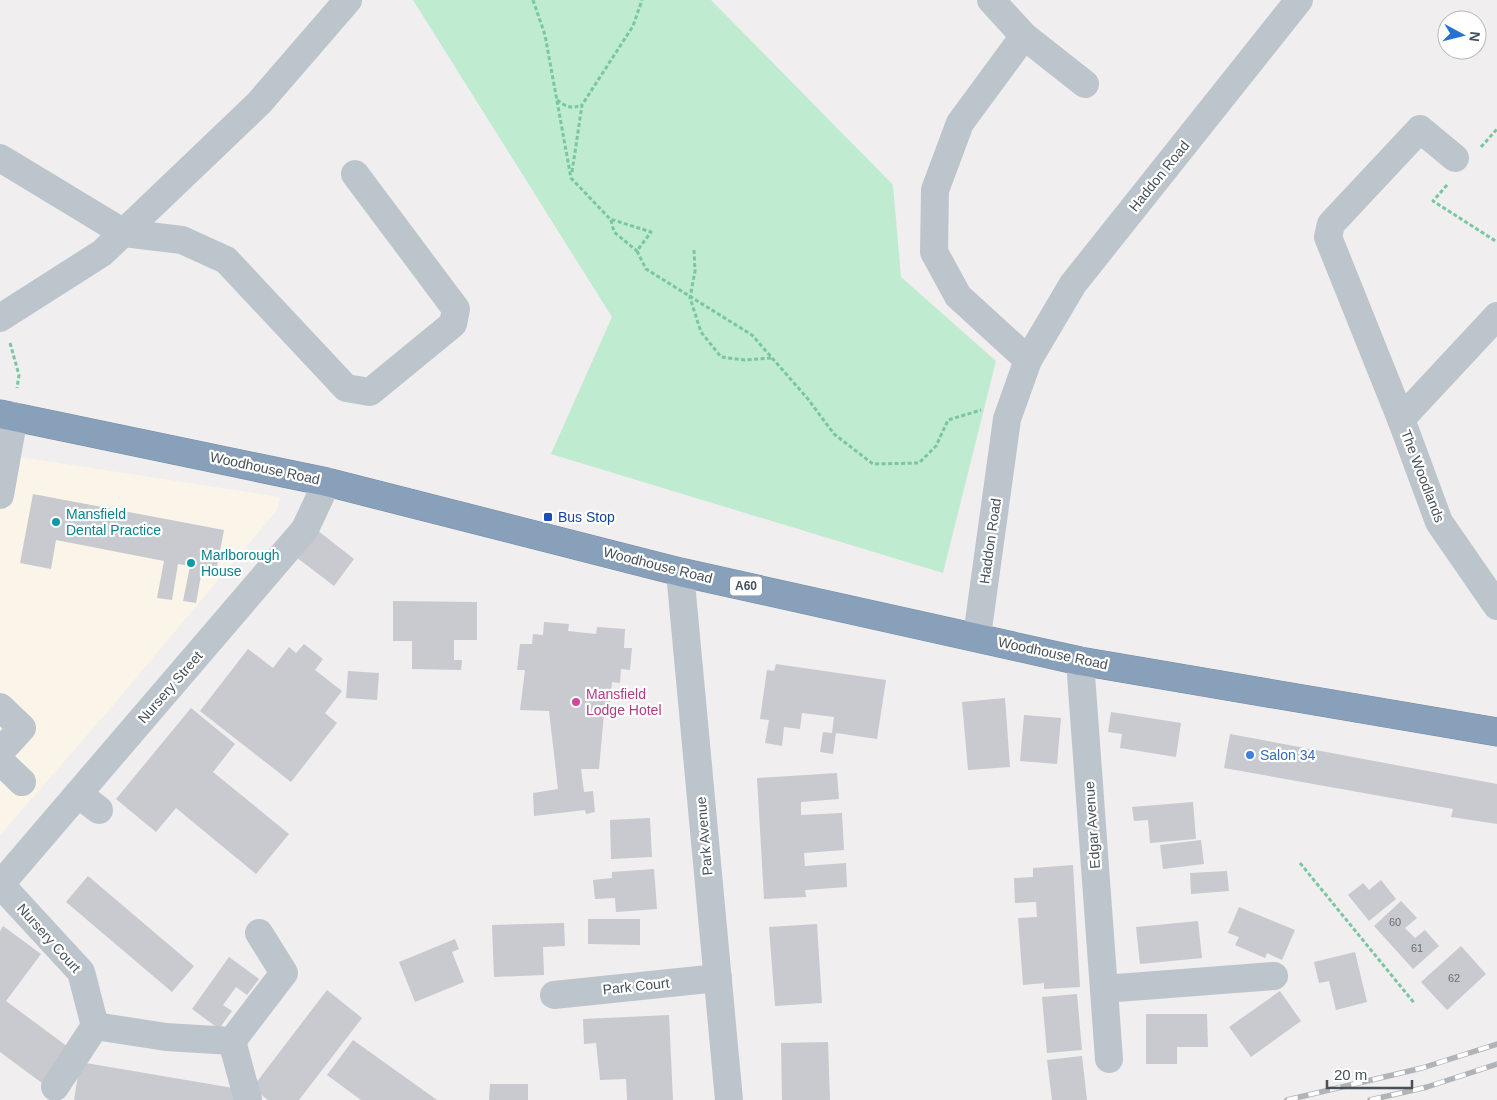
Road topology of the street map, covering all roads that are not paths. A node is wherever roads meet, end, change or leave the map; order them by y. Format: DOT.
graph roads {
  1 [pos="348,0"];
  2 [pos="991,0"];
  3 [pos="1299,0"];
  4 [pos="1024,36"];
  5 [pos="1085,84"];
  6 [pos="0,158"];
  7 [pos="1461,164"];
  8 [pos="355,174"];
  9 [pos="124,233"];
  10 [pos="1497,316"];
  11 [pos="1,318"];
  12 [pos="1028,360"];
  13 [pos="7,415"];
  14 [pos="1401,419"];
  15 [pos="327,482"];
  16 [pos="0,495"];
  17 [pos="680,572"];
  18 [pos="1497,606"];
  19 [pos="977,636"];
  20 [pos="1080,661"];
  21 [pos="0,707"];
  22 [pos="1497,732"];
  23 [pos="0,752"];
  24 [pos="0,761"];
  25 [pos="22,782"];
  26 [pos="78,794"];
  27 [pos="99,810"];
  28 [pos="0,884"];
  29 [pos="259,933"];
  30 [pos="1274,976"];
  31 [pos="718,978"];
  32 [pos="1104,989"];
  33 [pos="554,994"];
  34 [pos="95,1026"];
  35 [pos="232,1041"];
  36 [pos="1109,1059"];
  37 [pos="55,1087"];
  38 [pos="248,1100"];
  39 [pos="729,1100"];
  1 -- 9 [label="street"];
  2 -- 4 [label="street"];
  3 -- 12 [label="street, Haddon Road"];
  4 -- 5 [label="street"];
  4 -- 12 [label="street"];
  6 -- 9 [label="street"];
  7 -- 14 [label="street, The Woodlands"];
  8 -- 9 [label="street"];
  9 -- 11 [label="street"];
  10 -- 14 [label="street, The Woodlands"];
  12 -- 19 [label="street, Haddon Road"];
  13 -- 15 [label="highway, Woodhouse Road / A60"];
  13 -- 16 [label="street"];
  14 -- 18 [label="street, The Woodlands"];
  15 -- 17 [label="highway, Woodhouse Road / A60"];
  15 -- 26 [label="street, Nursery Street"];
  17 -- 19 [label="highway, Woodhouse Road / A60"];
  17 -- 31 [label="street, Park Avenue"];
  19 -- 20 [label="highway, Woodhouse Road / A60"];
  20 -- 22 [label="highway, Woodhouse Road / A60"];
  20 -- 32 [label="street, Edgar Avenue"];
  21 -- 23 [label="street"];
  24 -- 25 [label="street"];
  26 -- 27 [label="street"];
  26 -- 28 [label="street, Nursery Street"];
  28 -- 34 [label="street, Nursery Court"];
  29 -- 35 [label="street"];
  30 -- 32 [label="street"];
  31 -- 33 [label="street, Park Court"];
  31 -- 39 [label="street, Park Avenue"];
  32 -- 36 [label="street, Edgar Avenue"];
  34 -- 35 [label="street"];
  34 -- 37 [label="street"];
  35 -- 38 [label="street"];
}
